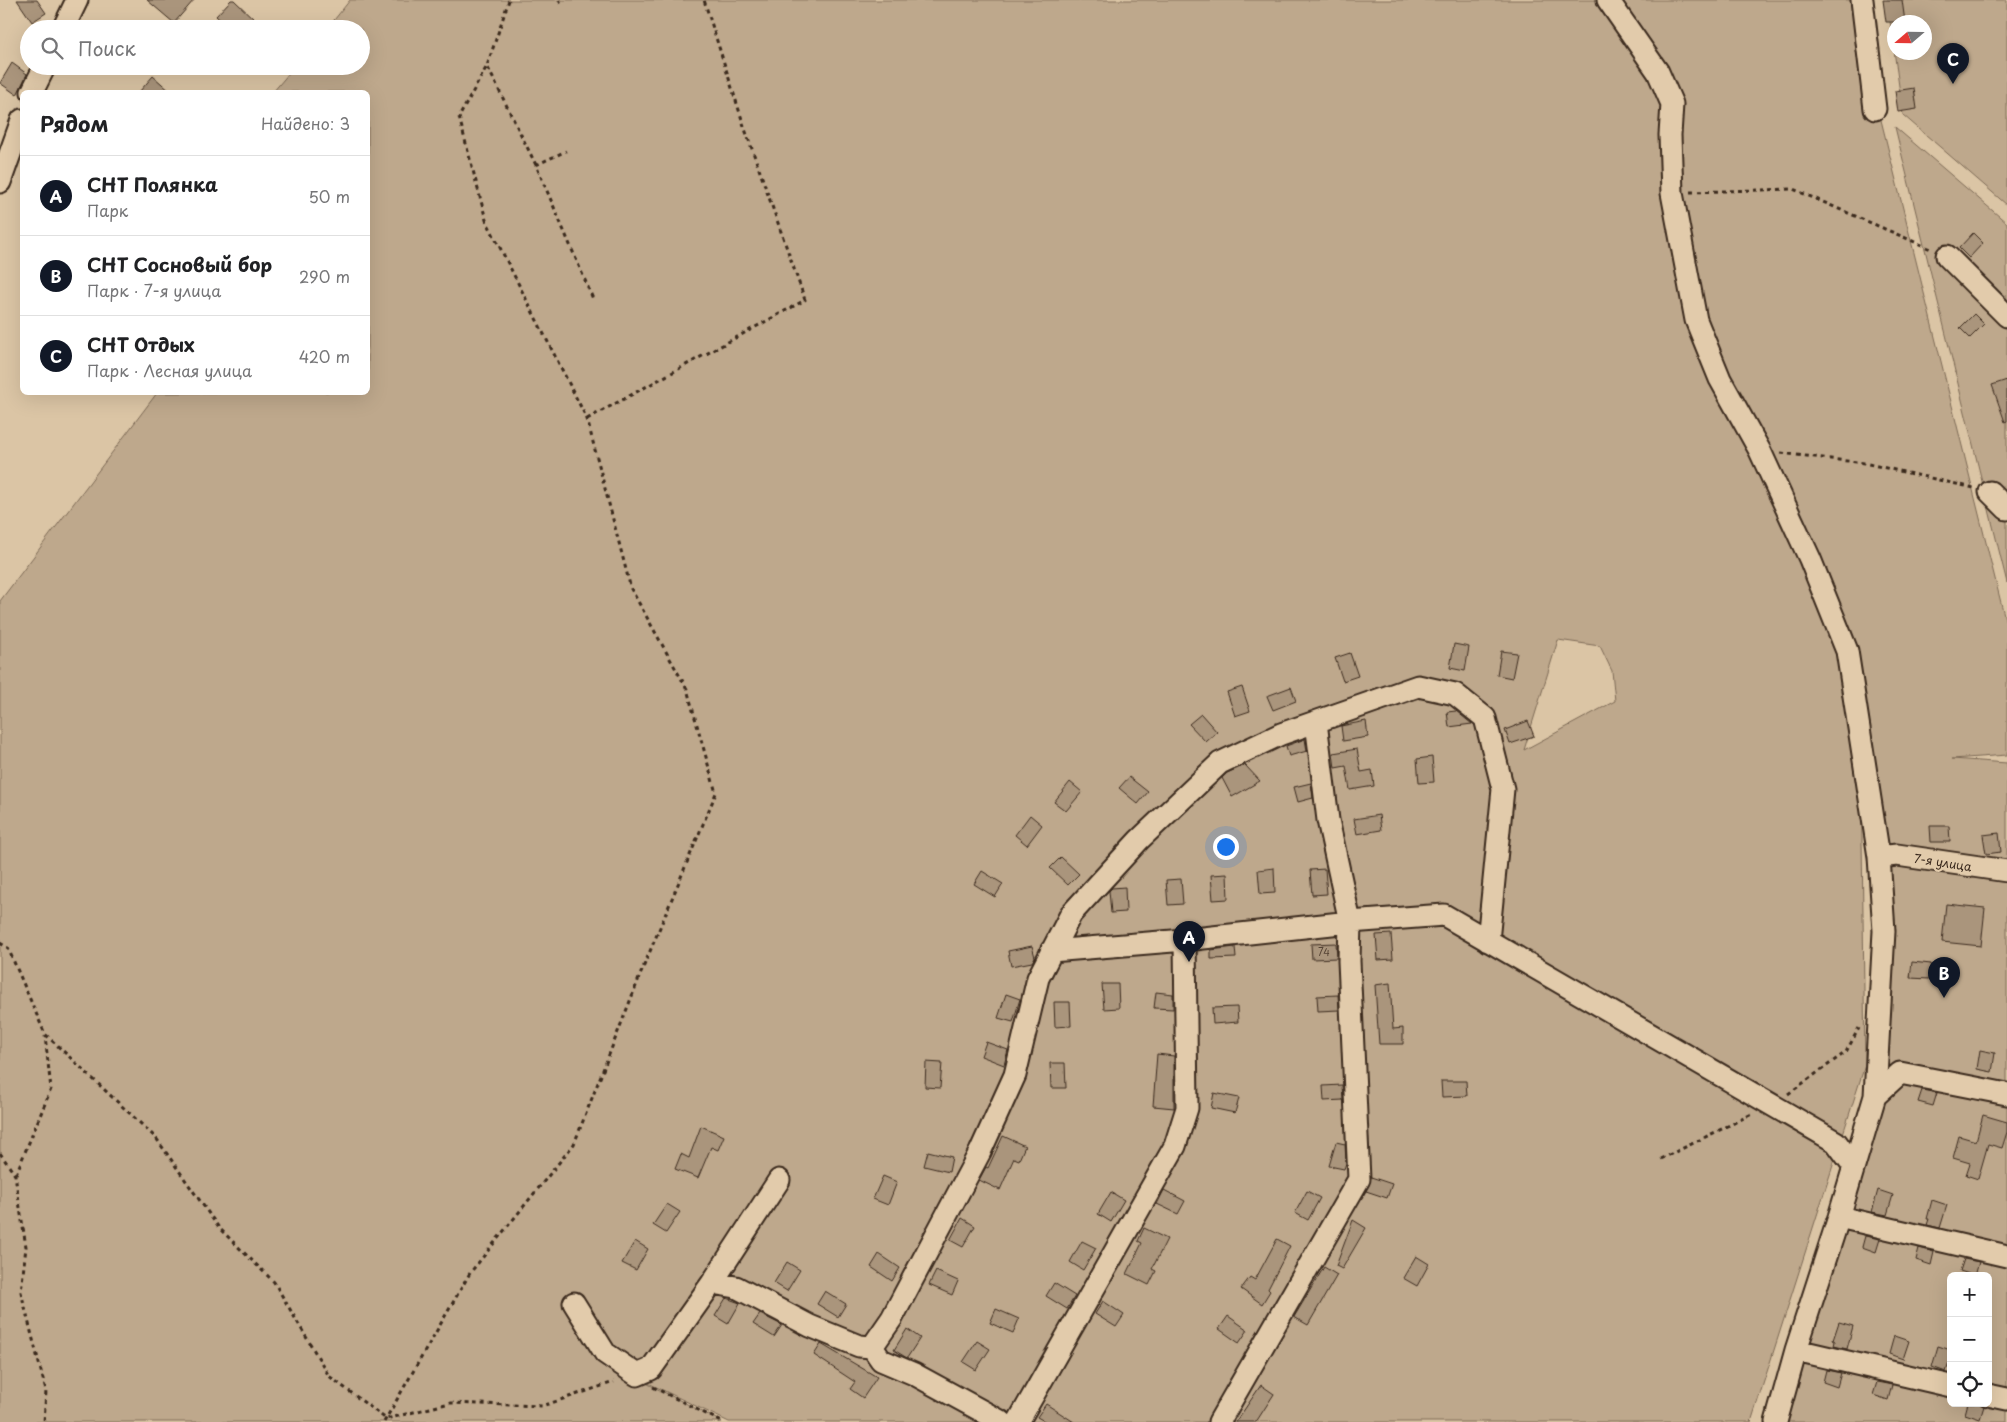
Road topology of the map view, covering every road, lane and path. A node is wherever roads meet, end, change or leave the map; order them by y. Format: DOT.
graph roads {
  1 [pos="77,0"];
  2 [pos="509,0"];
  3 [pos="559,0"];
  4 [pos="704,0"];
  5 [pos="1608,0"];
  6 [pos="1862,0"];
  7 [pos="564,7"];
  8 [pos="67,20"];
  9 [pos="487,66"];
  10 [pos="40,75"];
  11 [pos="33,90"];
  12 [pos="1874,109"];
  13 [pos="20,126"];
  14 [pos="566,151"];
  15 [pos="536,165"];
  16 [pos="0,182"];
  17 [pos="1672,193"];
  18 [pos="1947,256"];
  19 [pos="593,299"];
  20 [pos="2007,316"];
  21 [pos="586,419"];
  22 [pos="1760,451"];
  23 [pos="1990,492"];
  24 [pos="2007,509"];
  25 [pos="1316,722"];
  26 [pos="1878,857"];
  27 [pos="2007,871"];
  28 [pos="1350,922"];
  29 [pos="1185,940"];
  30 [pos="1488,941"];
  31 [pos="0,943"];
  32 [pos="1051,951"];
  33 [pos="45,1034"];
  34 [pos="2007,1094"];
  35 [pos="1874,1096"];
  36 [pos="0,1153"];
  37 [pos="1854,1165"];
  38 [pos="15,1175"];
  39 [pos="779,1180"];
  40 [pos="1839,1217"];
  41 [pos="2007,1256"];
  42 [pos="712,1283"];
  43 [pos="574,1303"];
  44 [pos="872,1347"];
  45 [pos="1796,1350"];
  46 [pos="637,1375"];
  47 [pos="1947,1385"];
  48 [pos="1992,1396"];
  49 [pos="2007,1399"];
  50 [pos="385,1421"];
  51 [pos="44,1422"];
  52 [pos="722,1422"];
  53 [pos="1002,1422"];
  54 [pos="1018,1422"];
  55 [pos="1218,1422"];
  56 [pos="1776,1422"];
  1 -- 8 [label="street"];
  2 -- 9 [label="path"];
  3 -- 7 [label="path"];
  4 -- 21 [label="path"];
  5 -- 17 [label="street"];
  6 -- 12 [label="street"];
  9 -- 15 [label="path"];
  9 -- 21 [label="path"];
  10 -- 11 [label="street"];
  13 -- 16 [label="street"];
  14 -- 15 [label="path"];
  15 -- 19 [label="path"];
  17 -- 18 [label="path"];
  17 -- 22 [label="street"];
  18 -- 20 [label="street"];
  21 -- 50 [label="path"];
  22 -- 23 [label="path"];
  22 -- 26 [label="street"];
  23 -- 24 [label="street"];
  25 -- 28 [label="street"];
  25 -- 30 [label="street"];
  25 -- 32 [label="street"];
  26 -- 27 [label="street, 7-я улица"];
  26 -- 35 [label="street"];
  28 -- 29 [label="street"];
  28 -- 30 [label="street"];
  28 -- 55 [label="street"];
  29 -- 32 [label="street"];
  29 -- 54 [label="street"];
  30 -- 37 [label="street"];
  31 -- 33 [label="path"];
  32 -- 44 [label="street"];
  33 -- 38 [label="path"];
  33 -- 50 [label="path"];
  34 -- 35 [label="street"];
  35 -- 37 [label="street"];
  36 -- 38 [label="path"];
  37 -- 40 [label="street"];
  38 -- 51 [label="path"];
  39 -- 42 [label="street"];
  40 -- 41 [label="street"];
  40 -- 45 [label="street"];
  42 -- 44 [label="street"];
  42 -- 46 [label="street"];
  43 -- 46 [label="street"];
  44 -- 53 [label="street"];
  45 -- 47 [label="street"];
  45 -- 56 [label="street"];
  46 -- 50 [label="path"];
  46 -- 52 [label="path"];
  48 -- 49 [label="street"];
}
